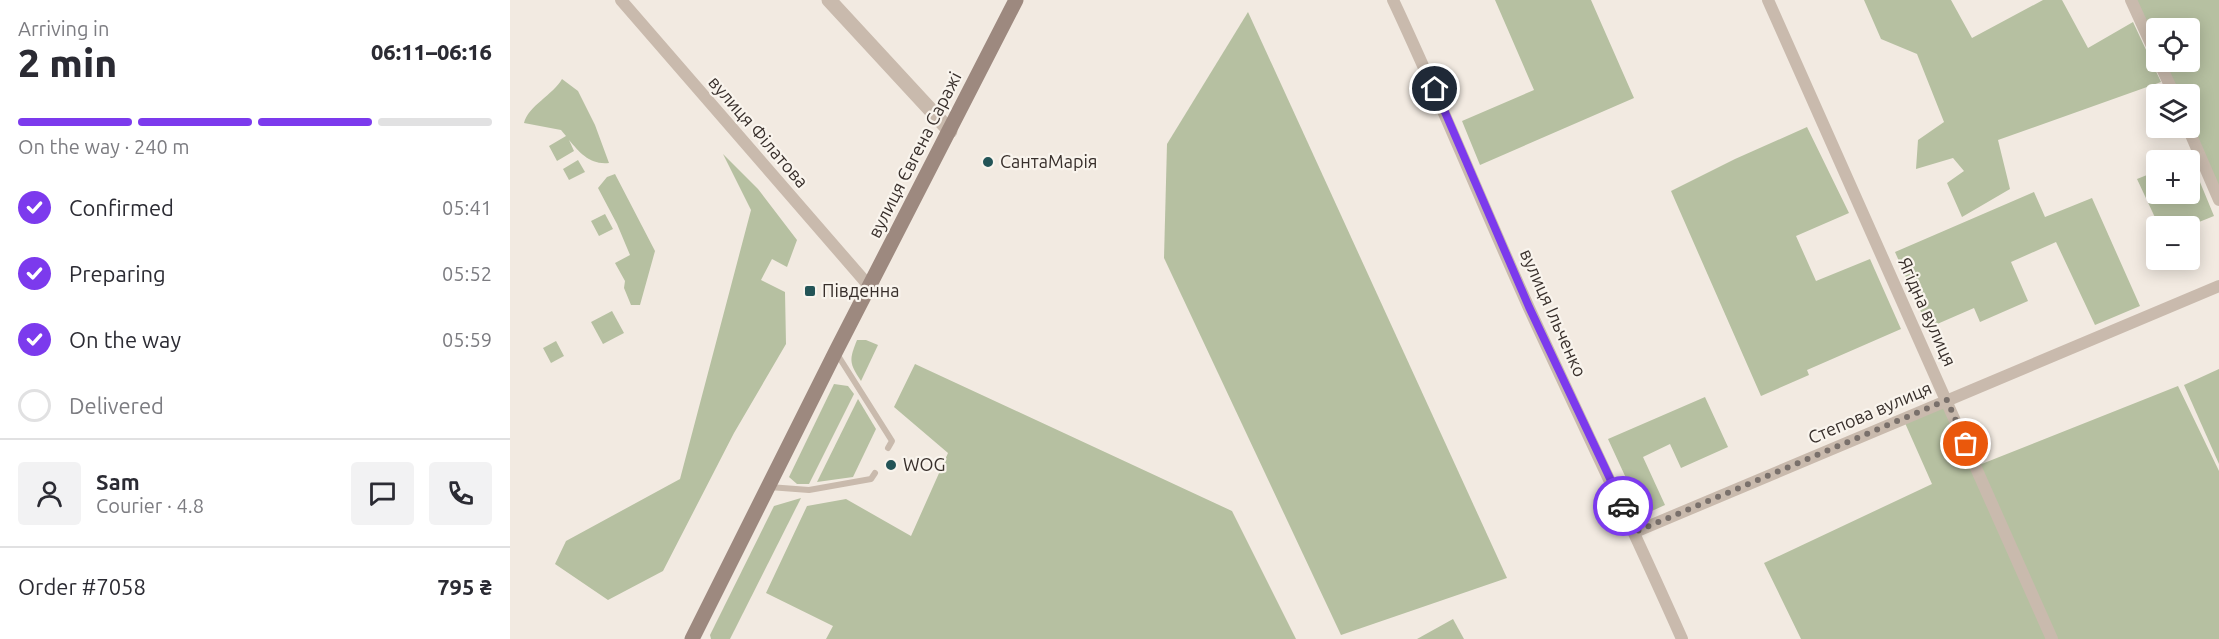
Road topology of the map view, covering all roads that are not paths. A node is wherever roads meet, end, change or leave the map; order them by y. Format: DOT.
graph roads {
  1 [pos="621,0"];
  2 [pos="829,0"];
  3 [pos="1016,0"];
  4 [pos="1394,0"];
  5 [pos="1768,0"];
  6 [pos="2131,0"];
  7 [pos="2146,33"];
  8 [pos="950,131"];
  9 [pos="2192,138"];
  10 [pos="2219,200"];
  11 [pos="2219,285"];
  12 [pos="869,286"];
  13 [pos="836,351"];
  14 [pos="1947,400"];
  15 [pos="888,448"];
  16 [pos="874,473"];
  17 [pos="768,487"];
  18 [pos="1635,532"];
  19 [pos="696,637"];
  20 [pos="1682,639"];
  21 [pos="2052,639"];
  1 -- 12 [label="street, вулиця Філатова"];
  2 -- 8 [label="street"];
  3 -- 8 [label="main road, вулиця Євгена Саражі"];
  4 -- 18 [label="street, вулиця Ільченко"];
  5 -- 14 [label="street, Ягідна вулиця"];
  6 -- 7 [label="street"];
  8 -- 12 [label="main road, вулиця Євгена Саражі"];
  9 -- 10 [label="street"];
  11 -- 14 [label="street, Степова вулиця"];
  12 -- 13 [label="main road, вулиця Євгена Саражі"];
  13 -- 15 [label="lane"];
  13 -- 17 [label="main road, вулиця Євгена Саражі"];
  14 -- 18 [label="street, Степова вулиця"];
  14 -- 21 [label="street, Ягідна вулиця"];
  16 -- 17 [label="lane"];
  17 -- 19 [label="main road, вулиця Євгена Саражі"];
  18 -- 20 [label="street, вулиця Ільченко"];
}
